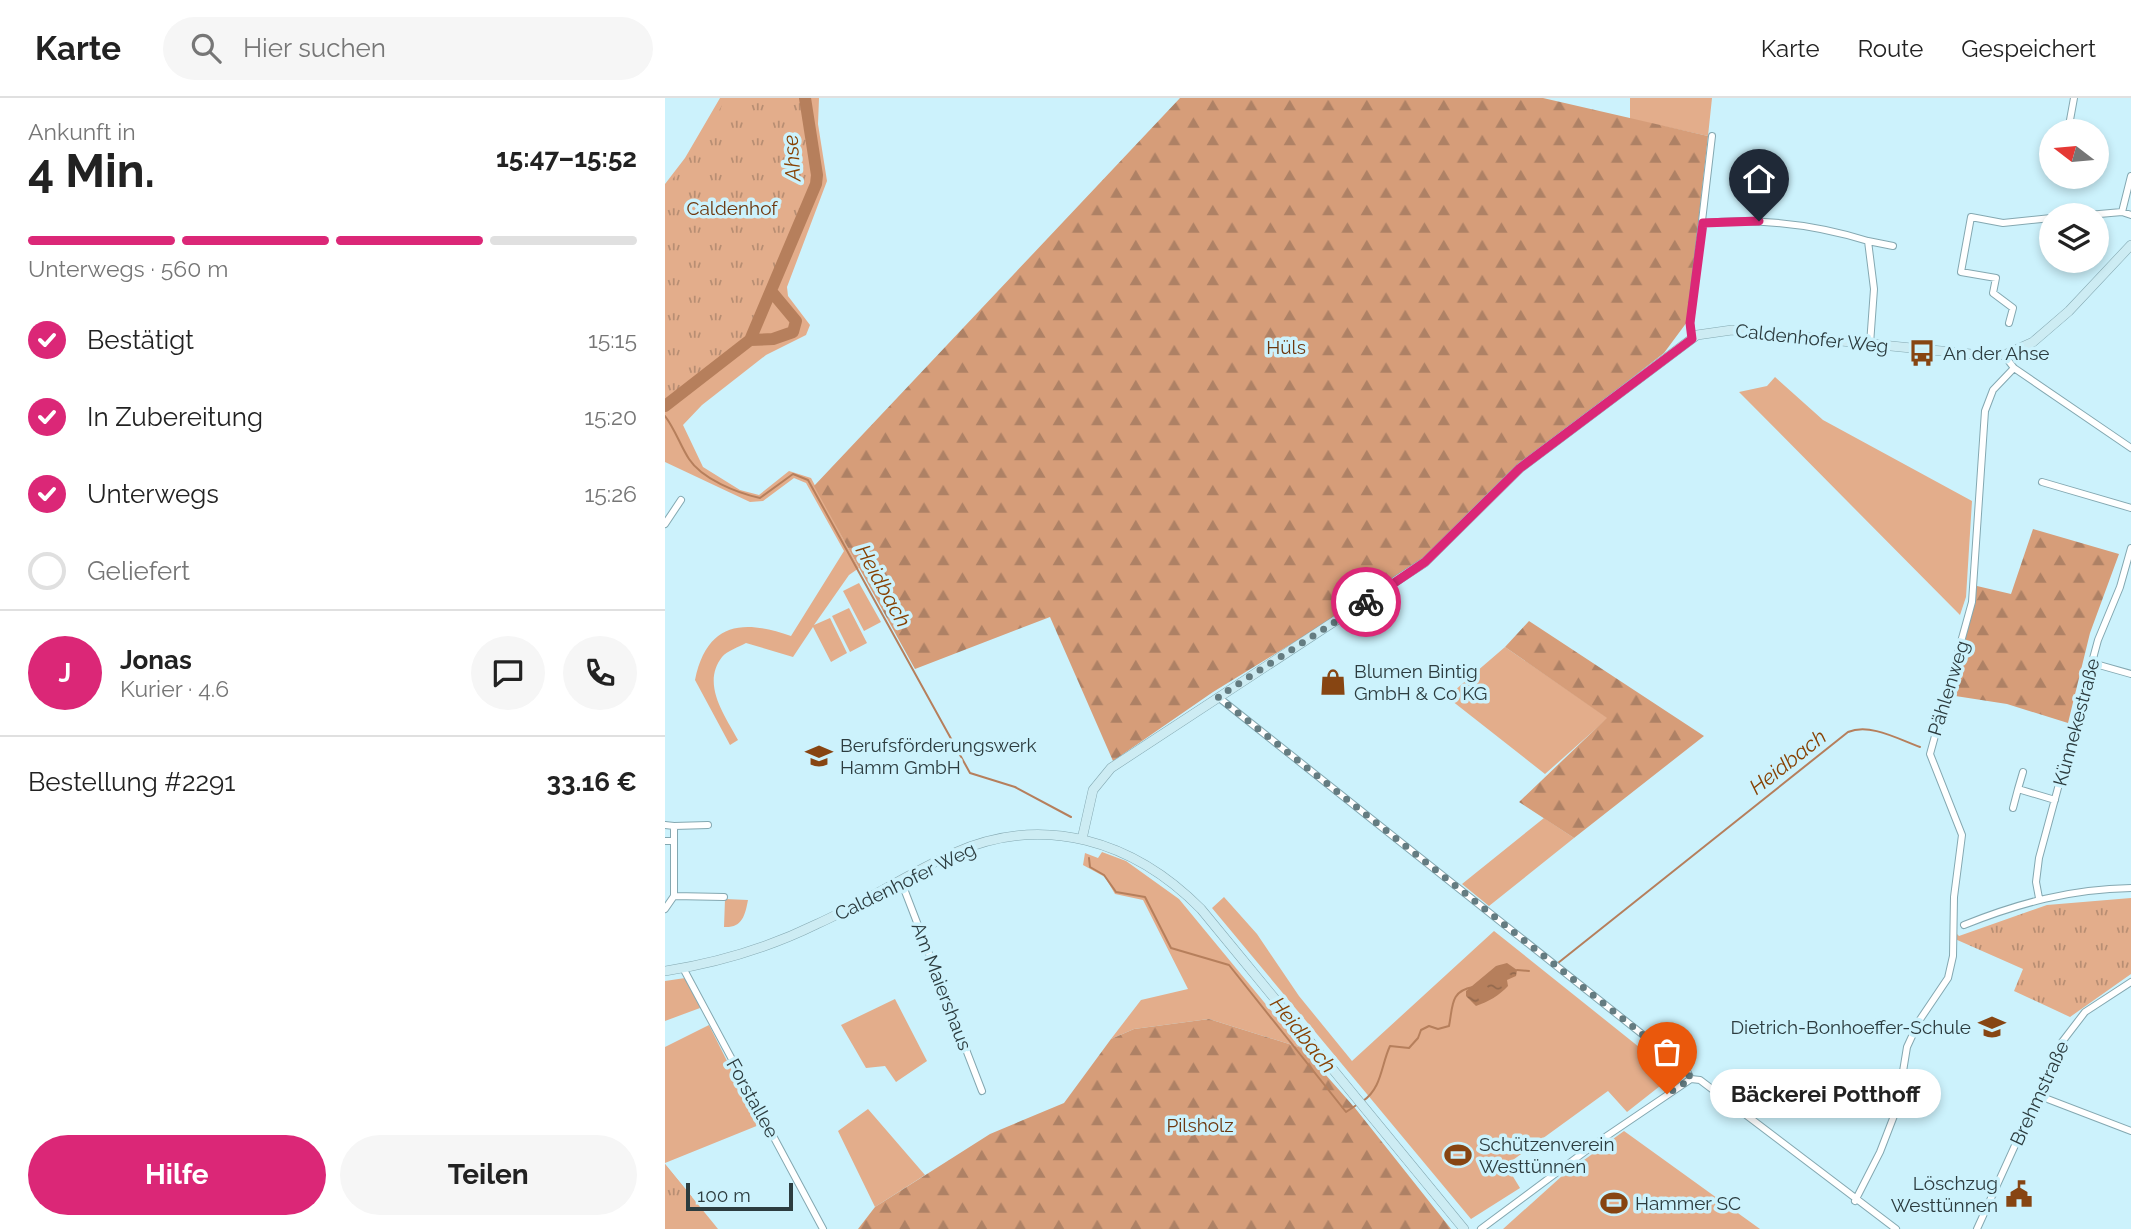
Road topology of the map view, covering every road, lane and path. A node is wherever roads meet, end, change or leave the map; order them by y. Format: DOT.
graph roads {
  1 [pos="2074,98"];
  2 [pos="2070,119"];
  3 [pos="1712,136"];
  4 [pos="2131,176"];
  5 [pos="2122,212"];
  6 [pos="2109,213"];
  7 [pos="2131,215"];
  8 [pos="2039,220"];
  9 [pos="1703,223"];
  10 [pos="1868,241"];
  11 [pos="2131,245"];
  12 [pos="1893,246"];
  13 [pos="2009,323"];
  14 [pos="1692,339"];
  15 [pos="1871,344"];
  16 [pos="2004,355"];
  17 [pos="2014,368"];
  18 [pos="2131,448"];
  19 [pos="2042,482"];
  20 [pos="681,500"];
  21 [pos="2131,508"];
  22 [pos="665,524"];
  23 [pos="2131,548"];
  24 [pos="2092,663"];
  25 [pos="2131,674"];
  26 [pos="1218,697"];
  27 [pos="2023,772"];
  28 [pos="2018,789"];
  29 [pos="2055,800"];
  30 [pos="2013,808"];
  31 [pos="665,825"];
  32 [pos="708,825"];
  33 [pos="674,826"];
  34 [pos="1082,839"];
  35 [pos="665,841"];
  36 [pos="674,841"];
  37 [pos="901,881"];
  38 [pos="2131,888"];
  39 [pos="674,896"];
  40 [pos="724,897"];
  41 [pos="2039,898"];
  42 [pos="665,909"];
  43 [pos="1964,925"];
  44 [pos="683,968"];
  45 [pos="665,971"];
  46 [pos="2131,982"];
  47 [pos="1691,1079"];
  48 [pos="982,1091"];
  49 [pos="2037,1095"];
  50 [pos="2131,1130"];
  51 [pos="1856,1201"];
  52 [pos="823,1229"];
  53 [pos="1464,1229"];
  54 [pos="1481,1229"];
  55 [pos="1894,1229"];
  56 [pos="1977,1229"];
  1 -- 2 [label="street"];
  3 -- 9 [label="street"];
  4 -- 5 [label="street"];
  5 -- 6 [label="street"];
  5 -- 7 [label="street"];
  8 -- 13 [label="street"];
  9 -- 10 [label="street"];
  9 -- 14 [label="street"];
  10 -- 12 [label="street"];
  10 -- 15 [label="street"];
  11 -- 16 [label="main road"];
  14 -- 15 [label="main road, Caldenhofer Weg"];
  14 -- 26 [label="main road, Caldenhofer Weg"];
  15 -- 16 [label="main road, Caldenhofer Weg"];
  16 -- 17 [label="street"];
  17 -- 18 [label="street"];
  17 -- 51 [label="street, Pählenweg"];
  19 -- 21 [label="street"];
  20 -- 22 [label="street"];
  23 -- 24 [label="street, Künnekestraße"];
  24 -- 25 [label="street"];
  24 -- 29 [label="street, Künnekestraße"];
  26 -- 34 [label="main road, Caldenhofer Weg"];
  26 -- 47 [label="street"];
  27 -- 28 [label="street"];
  28 -- 29 [label="street"];
  28 -- 30 [label="street"];
  29 -- 41 [label="street, Künnekestraße"];
  31 -- 33 [label="street"];
  32 -- 33 [label="street"];
  33 -- 36 [label="street"];
  34 -- 37 [label="main road, Caldenhofer Weg"];
  34 -- 53 [label="main road"];
  35 -- 36 [label="street"];
  36 -- 39 [label="street"];
  37 -- 44 [label="main road, Caldenhofer Weg"];
  37 -- 48 [label="street, Am Maiershaus"];
  38 -- 41 [label="street"];
  39 -- 40 [label="street"];
  39 -- 42 [label="street"];
  41 -- 43 [label="street"];
  44 -- 45 [label="main road, Caldenhofer Weg"];
  44 -- 52 [label="street, Forstallee"];
  46 -- 49 [label="street, Brehmstraße"];
  47 -- 51 [label="street"];
  47 -- 54 [label="street"];
  49 -- 50 [label="street"];
  49 -- 56 [label="street, Brehmstraße"];
  51 -- 55 [label="street"];
}
